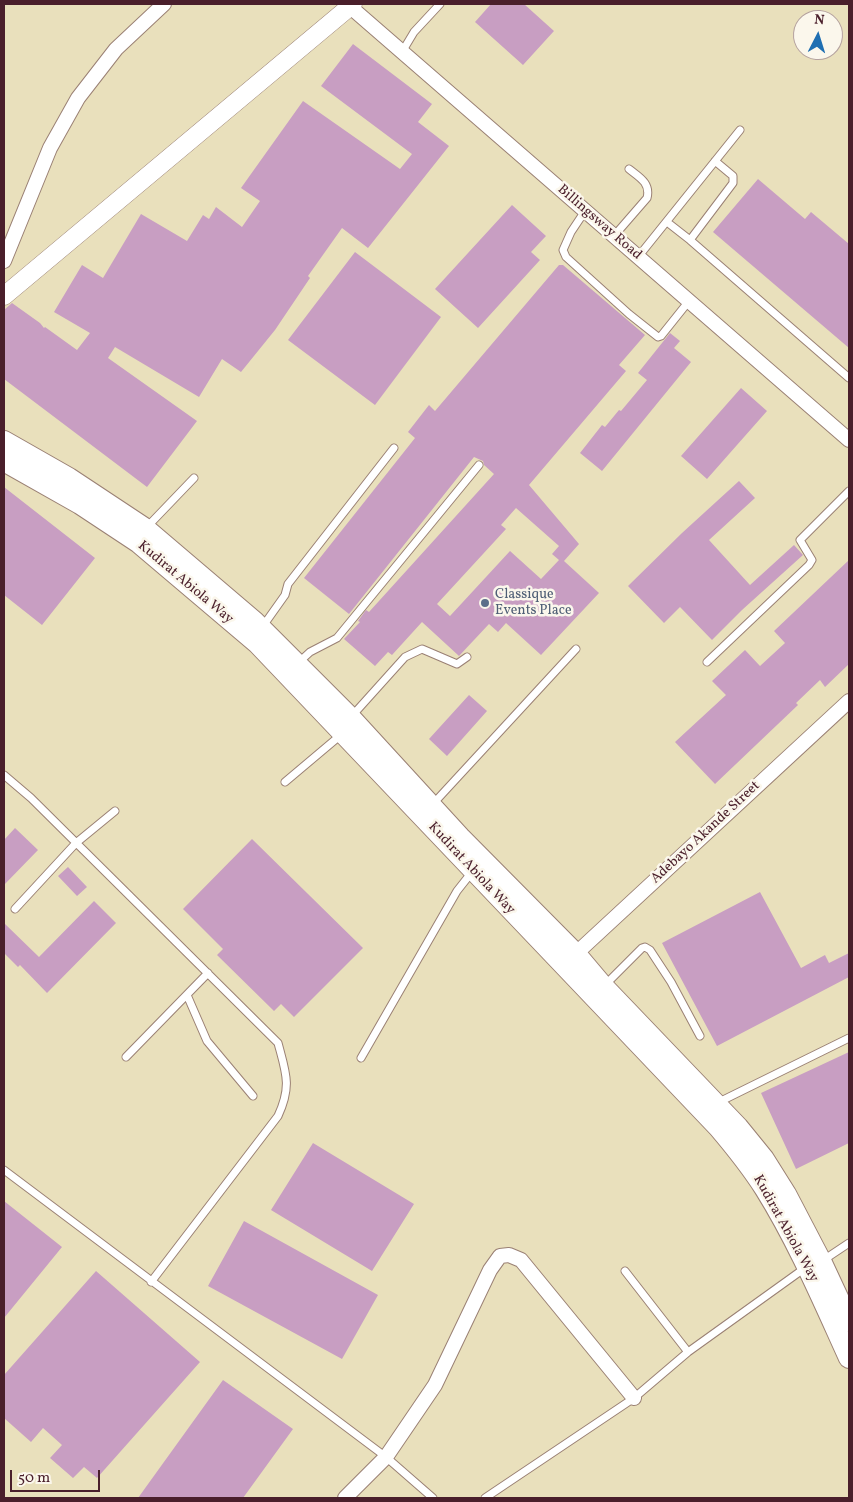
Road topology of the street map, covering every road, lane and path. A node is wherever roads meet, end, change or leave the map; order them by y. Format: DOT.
graph roads {
  1 [pos="164,4"];
  2 [pos="440,4"];
  3 [pos="350,5"];
  4 [pos="402,52"];
  5 [pos="740,130"];
  6 [pos="714,162"];
  7 [pos="629,169"];
  8 [pos="585,211"];
  9 [pos="667,222"];
  10 [pos="614,236"];
  11 [pos="690,240"];
  12 [pos="638,257"];
  13 [pos="4,260"];
  14 [pos="4,296"];
  15 [pos="689,301"];
  16 [pos="849,378"];
  17 [pos="849,440"];
  18 [pos="4,441"];
  19 [pos="394,448"];
  20 [pos="4,461"];
  21 [pos="479,465"];
  22 [pos="194,478"];
  23 [pos="849,491"];
  24 [pos="146,529"];
  25 [pos="261,628"];
  26 [pos="576,649"];
  27 [pos="467,657"];
  28 [pos="707,662"];
  29 [pos="298,663"];
  30 [pos="849,701"];
  31 [pos="346,725"];
  32 [pos="4,775"];
  33 [pos="286,782"];
  34 [pos="432,806"];
  35 [pos="115,811"];
  36 [pos="76,843"];
  37 [pos="473,871"];
  38 [pos="15,909"];
  39 [pos="570,960"];
  40 [pos="208,974"];
  41 [pos="603,986"];
  42 [pos="187,995"];
  43 [pos="700,1036"];
  44 [pos="849,1038"];
  45 [pos="126,1057"];
  46 [pos="361,1058"];
  47 [pos="253,1096"];
  48 [pos="715,1104"];
  49 [pos="4,1170"];
  50 [pos="849,1242"];
  51 [pos="814,1264"];
  52 [pos="625,1271"];
  53 [pos="151,1282"];
  54 [pos="849,1321"];
  55 [pos="688,1352"];
  56 [pos="849,1358"];
  57 [pos="634,1398"];
  58 [pos="386,1457"];
  59 [pos="345,1498"];
  60 [pos="433,1498"];
  61 [pos="485,1498"];
  1 -- 13 [label="street"];
  2 -- 4 [label="lane"];
  3 -- 4 [label="street, Billingsway Road"];
  3 -- 14 [label="street"];
  4 -- 8 [label="street, Billingsway Road"];
  5 -- 6 [label="lane"];
  6 -- 9 [label="lane"];
  6 -- 11 [label="lane"];
  7 -- 10 [label="lane"];
  8 -- 10 [label="street, Billingsway Road"];
  8 -- 15 [label="lane"];
  9 -- 11 [label="lane"];
  9 -- 12 [label="lane"];
  10 -- 12 [label="street, Billingsway Road"];
  11 -- 16 [label="lane"];
  12 -- 15 [label="street, Billingsway Road"];
  15 -- 17 [label="street, Billingsway Road"];
  18 -- 24 [label="main road, Kudirat Abiola Way"];
  19 -- 25 [label="lane"];
  20 -- 31 [label="main road, Kudirat Abiola Way"];
  21 -- 29 [label="lane"];
  22 -- 24 [label="lane"];
  23 -- 28 [label="lane"];
  24 -- 25 [label="main road, Kudirat Abiola Way"];
  25 -- 29 [label="main road, Kudirat Abiola Way"];
  26 -- 34 [label="lane"];
  27 -- 31 [label="lane"];
  29 -- 31 [label="main road, Kudirat Abiola Way"];
  30 -- 39 [label="street, Adebayo Akande Street"];
  31 -- 33 [label="lane"];
  31 -- 34 [label="main road, Kudirat Abiola Way"];
  31 -- 37 [label="main road, Kudirat Abiola Way"];
  32 -- 36 [label="lane"];
  34 -- 39 [label="main road, Kudirat Abiola Way"];
  35 -- 36 [label="lane"];
  36 -- 38 [label="lane"];
  36 -- 40 [label="lane"];
  37 -- 39 [label="main road, Kudirat Abiola Way"];
  37 -- 46 [label="lane"];
  39 -- 41 [label="main road, Kudirat Abiola Way"];
  39 -- 51 [label="main road, Kudirat Abiola Way"];
  40 -- 42 [label="lane"];
  40 -- 53 [label="lane"];
  41 -- 43 [label="lane"];
  41 -- 48 [label="main road, Kudirat Abiola Way"];
  42 -- 45 [label="lane"];
  42 -- 47 [label="lane"];
  44 -- 48 [label="lane"];
  48 -- 51 [label="main road, Kudirat Abiola Way"];
  49 -- 53 [label="lane"];
  50 -- 51 [label="lane"];
  51 -- 54 [label="main road, Kudirat Abiola Way"];
  51 -- 55 [label="lane"];
  51 -- 56 [label="main road, Kudirat Abiola Way"];
  52 -- 55 [label="lane"];
  53 -- 58 [label="lane"];
  55 -- 57 [label="lane"];
  57 -- 58 [label="street"];
  57 -- 61 [label="lane"];
  58 -- 59 [label="street"];
  58 -- 60 [label="lane"];
}
